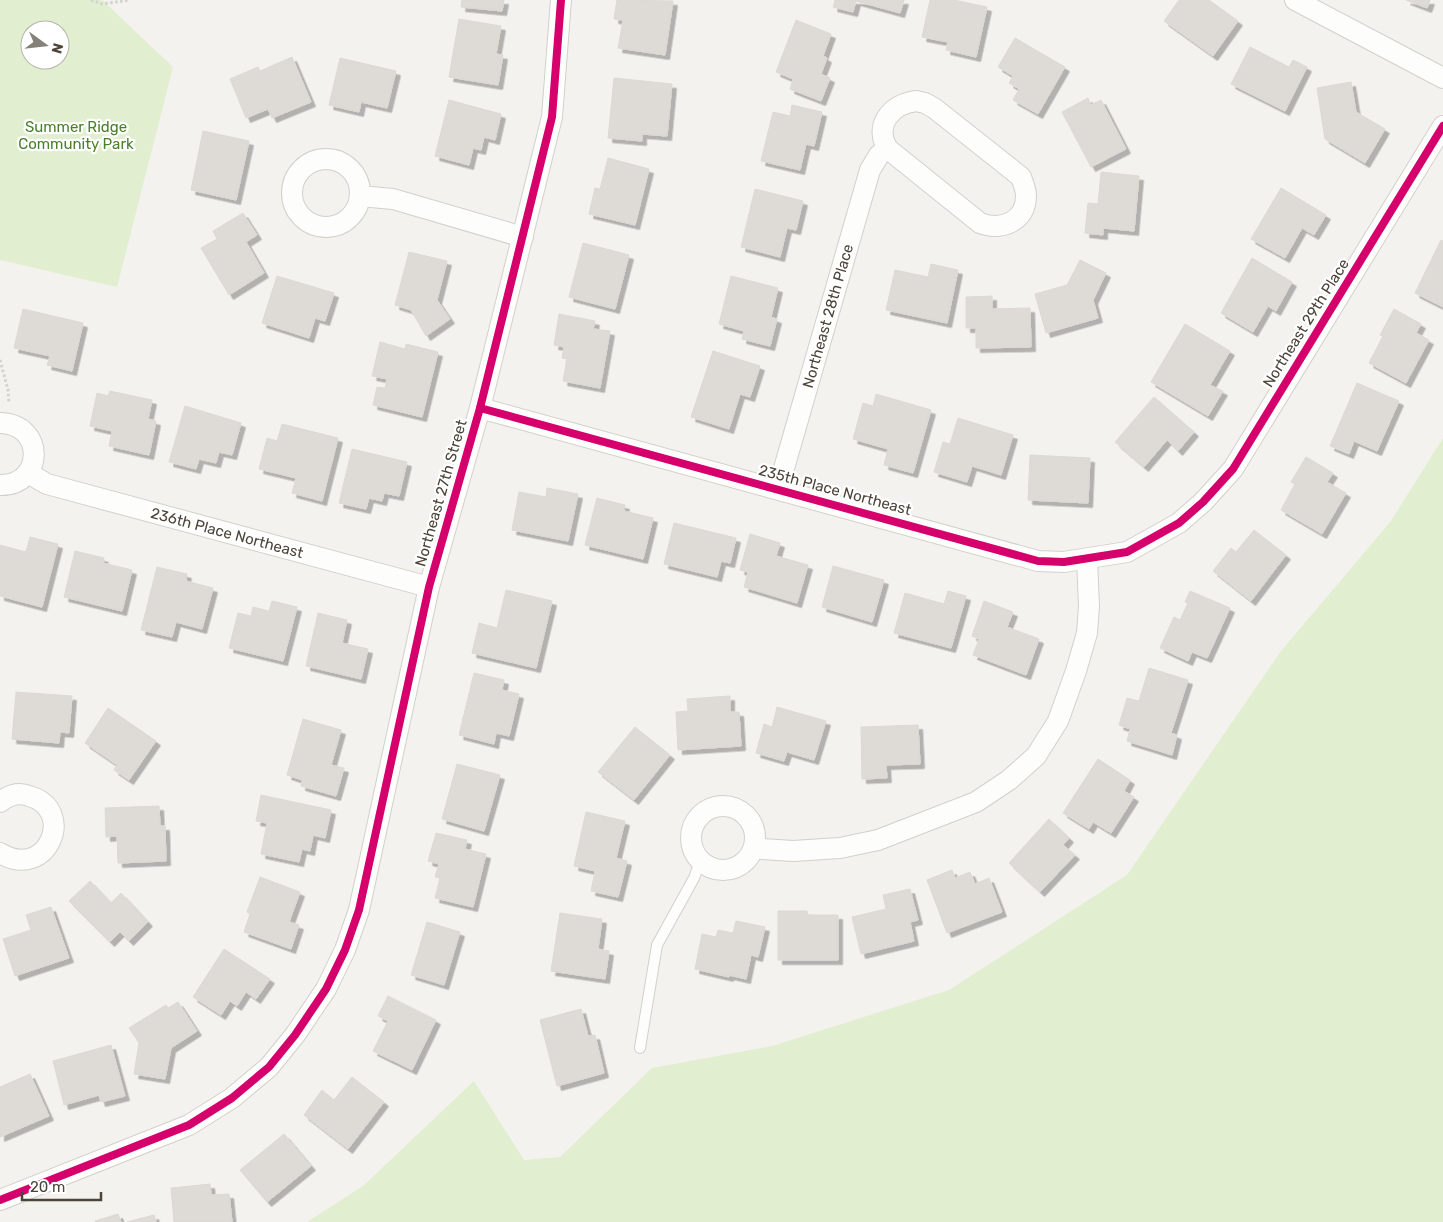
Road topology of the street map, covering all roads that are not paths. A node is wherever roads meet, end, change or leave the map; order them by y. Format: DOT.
graph roads {
  1 [pos="561,0"];
  2 [pos="1294,0"];
  3 [pos="1443,78"];
  4 [pos="1443,126"];
  5 [pos="888,149"];
  6 [pos="360,196"];
  7 [pos="523,237"];
  8 [pos="480,408"];
  9 [pos="5,423"];
  10 [pos="28,473"];
  11 [pos="0,485"];
  12 [pos="778,489"];
  13 [pos="1179,523"];
  14 [pos="1087,560"];
  15 [pos="429,587"];
  16 [pos="0,802"];
  17 [pos="754,847"];
  18 [pos="0,853"];
  19 [pos="700,862"];
  20 [pos="640,1048"];
  21 [pos="0,1200"];
  1 -- 7 [label="street, Northeast 27th Street"];
  2 -- 3 [label="street"];
  4 -- 13 [label="street, Northeast 29th Place"];
  5 -- 5 [label="street"];
  5 -- 12 [label="street, Northeast 28th Place"];
  6 -- 7 [label="street"];
  7 -- 8 [label="street, Northeast 27th Street"];
  8 -- 12 [label="street, 235th Place Northeast"];
  8 -- 15 [label="street, Northeast 27th Street"];
  9 -- 10 [label="street"];
  10 -- 11 [label="street"];
  10 -- 15 [label="street, 236th Place Northeast"];
  12 -- 14 [label="street, 235th Place Northeast"];
  13 -- 14 [label="street, 235th Place Northeast"];
  14 -- 17 [label="street"];
  15 -- 21 [label="street, Northeast 27th Street"];
  16 -- 18 [label="street"];
  17 -- 19 [label="street"];
  17 -- 19 [label="street"];
  19 -- 20 [label="lane"];
}
